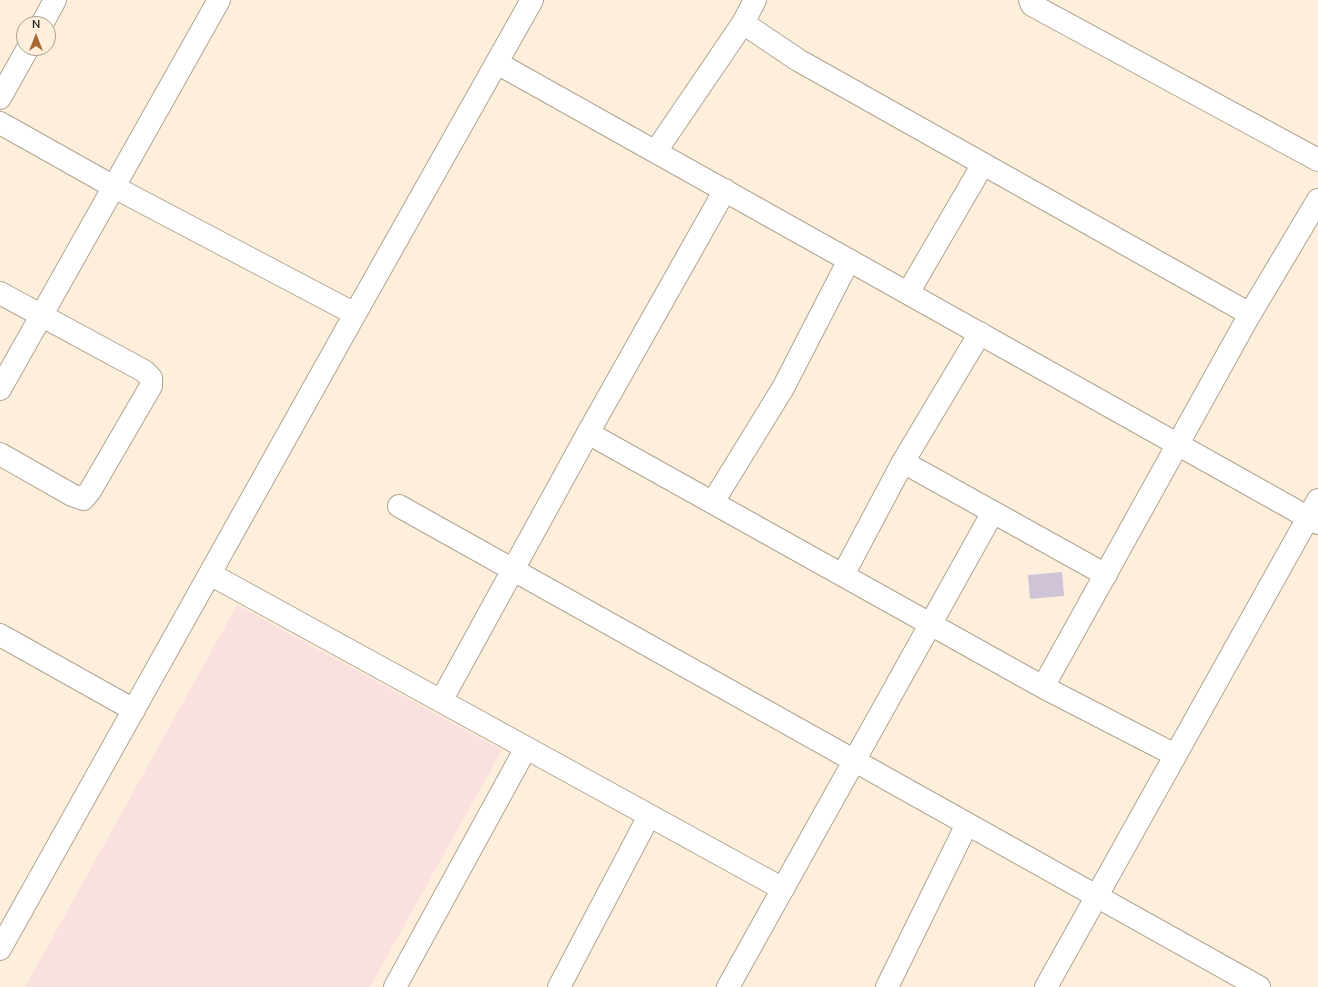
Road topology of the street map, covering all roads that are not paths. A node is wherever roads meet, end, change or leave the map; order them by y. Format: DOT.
graph roads {
  1 [pos="55,0"];
  2 [pos="219,0"];
  3 [pos="532,0"];
  4 [pos="755,0"];
  5 [pos="1030,0"];
  6 [pos="46,16"];
  7 [pos="742,23"];
  8 [pos="24,56"];
  9 [pos="497,63"];
  10 [pos="0,98"];
  11 [pos="0,123"];
  12 [pos="656,151"];
  13 [pos="1318,160"];
  14 [pos="983,164"];
  15 [pos="114,187"];
  16 [pos="725,190"];
  17 [pos="1318,200"];
  18 [pos="849,260"];
  19 [pos="0,293"];
  20 [pos="908,293"];
  21 [pos="355,314"];
  22 [pos="1250,314"];
  23 [pos="41,315"];
  24 [pos="980,334"];
  25 [pos="0,389"];
  26 [pos="588,433"];
  27 [pos="1178,444"];
  28 [pos="0,454"];
  29 [pos="903,462"];
  30 [pos="712,502"];
  31 [pos="398,506"];
  32 [pos="993,512"];
  33 [pos="1315,513"];
  34 [pos="513,570"];
  35 [pos="210,574"];
  36 [pos="843,575"];
  37 [pos="1106,575"];
  38 [pos="931,624"];
  39 [pos="0,634"];
  40 [pos="1043,687"];
  41 [pos="441,701"];
  42 [pos="134,710"];
  43 [pos="526,748"];
  44 [pos="1175,755"];
  45 [pos="854,761"];
  46 [pos="649,816"];
  47 [pos="967,824"];
  48 [pos="783,889"];
  49 [pos="1096,896"];
  50 [pos="0,949"];
  51 [pos="395,987"];
  52 [pos="559,987"];
  53 [pos="728,987"];
  54 [pos="887,987"];
  55 [pos="1046,987"];
  56 [pos="1259,987"];
  1 -- 6 [label="street"];
  2 -- 15 [label="street"];
  3 -- 9 [label="street"];
  4 -- 7 [label="street"];
  5 -- 13 [label="street"];
  7 -- 12 [label="street"];
  7 -- 14 [label="street"];
  8 -- 10 [label="street"];
  9 -- 12 [label="street"];
  9 -- 21 [label="street"];
  11 -- 15 [label="street"];
  12 -- 16 [label="street"];
  14 -- 20 [label="street"];
  14 -- 22 [label="street"];
  15 -- 21 [label="street"];
  15 -- 23 [label="street"];
  16 -- 18 [label="street"];
  16 -- 26 [label="street"];
  17 -- 22 [label="street"];
  18 -- 20 [label="street"];
  18 -- 30 [label="street"];
  19 -- 23 [label="street"];
  20 -- 24 [label="street"];
  21 -- 35 [label="street"];
  22 -- 27 [label="street"];
  23 -- 25 [label="street"];
  23 -- 28 [label="street"];
  24 -- 27 [label="street"];
  24 -- 29 [label="street"];
  26 -- 30 [label="street"];
  26 -- 34 [label="street"];
  27 -- 33 [label="street"];
  27 -- 37 [label="street"];
  29 -- 32 [label="street"];
  29 -- 36 [label="street"];
  30 -- 36 [label="street"];
  31 -- 34 [label="street"];
  32 -- 37 [label="street"];
  32 -- 38 [label="street"];
  33 -- 44 [label="street"];
  34 -- 41 [label="street"];
  34 -- 45 [label="street"];
  35 -- 41 [label="street"];
  35 -- 42 [label="street"];
  36 -- 38 [label="street"];
  37 -- 40 [label="street"];
  38 -- 40 [label="street"];
  38 -- 45 [label="street"];
  39 -- 42 [label="street"];
  40 -- 44 [label="street"];
  41 -- 43 [label="street"];
  42 -- 50 [label="street"];
  43 -- 46 [label="street"];
  43 -- 51 [label="street"];
  44 -- 49 [label="street"];
  45 -- 47 [label="street"];
  45 -- 48 [label="street"];
  46 -- 48 [label="street"];
  46 -- 52 [label="street"];
  47 -- 49 [label="street"];
  47 -- 54 [label="street"];
  48 -- 53 [label="street"];
  49 -- 55 [label="street"];
  49 -- 56 [label="street"];
}
